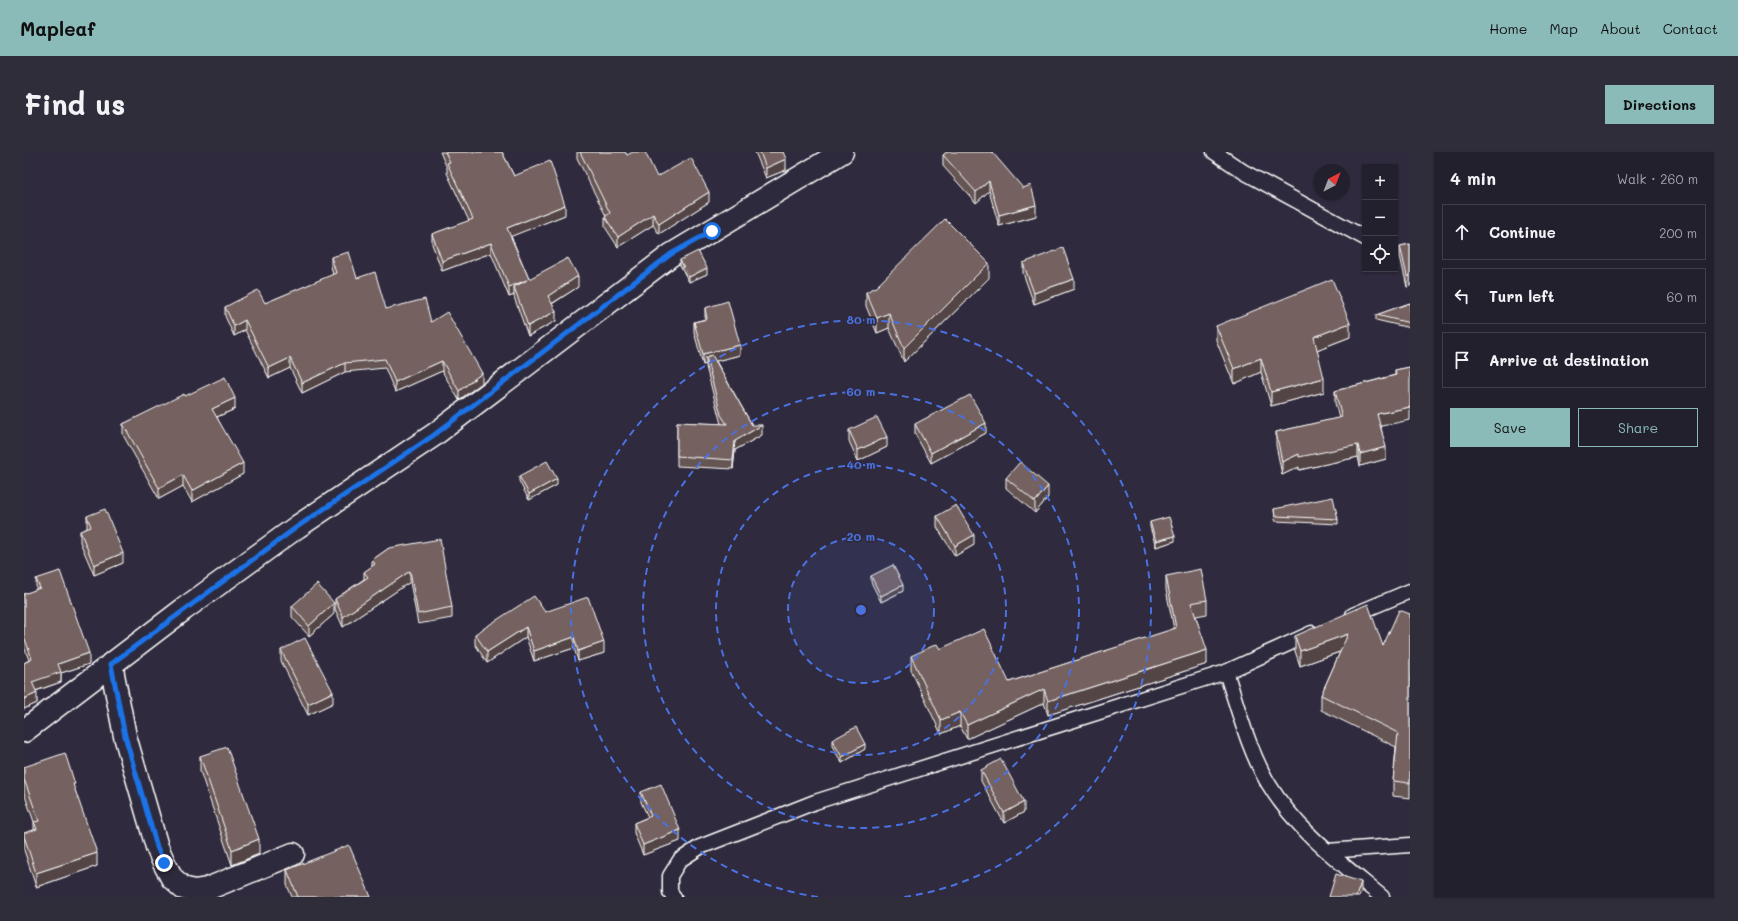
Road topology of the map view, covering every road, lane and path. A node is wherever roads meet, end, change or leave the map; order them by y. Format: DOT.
graph roads {
  1 [pos="842,152"];
  2 [pos="1214,152"];
  3 [pos="1362,236"];
  4 [pos="1410,591"];
  5 [pos="1342,620"];
  6 [pos="1328,627"];
  7 [pos="111,664"];
  8 [pos="1226,672"];
  9 [pos="24,731"];
  10 [pos="1410,845"];
  11 [pos="1326,852"];
  12 [pos="293,854"];
  13 [pos="674,897"];
  14 [pos="1382,897"];
  1 -- 7 [label="street"];
  2 -- 3 [label="lane"];
  4 -- 5 [label="lane"];
  6 -- 8 [label="lane"];
  7 -- 9 [label="street"];
  7 -- 12 [label="street"];
  8 -- 11 [label="lane"];
  8 -- 13 [label="lane"];
  10 -- 11 [label="lane"];
  11 -- 14 [label="lane"];
}
